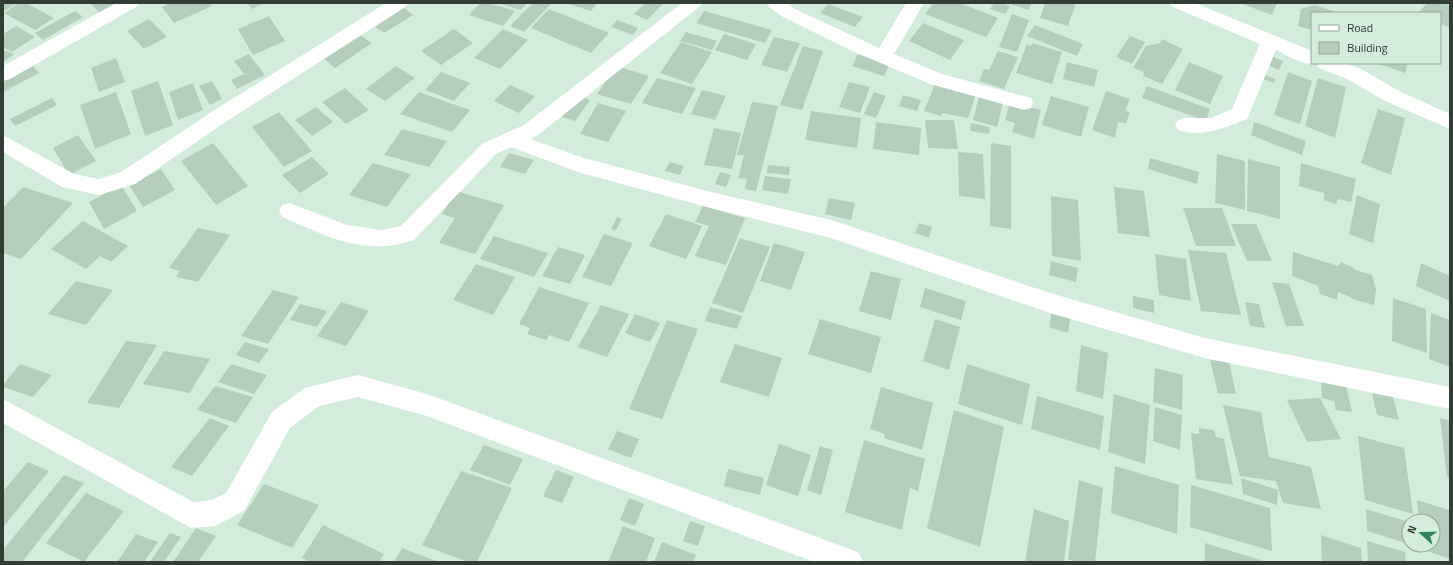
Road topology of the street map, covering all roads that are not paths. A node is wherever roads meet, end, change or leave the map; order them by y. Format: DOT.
graph roads {
  1 [pos="130,3"];
  2 [pos="399,3"];
  3 [pos="693,3"];
  4 [pos="775,3"];
  5 [pos="915,3"];
  6 [pos="1179,3"];
  7 [pos="1270,42"];
  8 [pos="883,57"];
  9 [pos="1311,58"];
  10 [pos="1328,64"];
  11 [pos="3,74"];
  12 [pos="1024,102"];
  13 [pos="1450,122"];
  14 [pos="1185,125"];
  15 [pos="510,139"];
  16 [pos="3,143"];
  17 [pos="289,211"];
  18 [pos="1450,398"];
  19 [pos="3,410"];
  20 [pos="850,562"];
  1 -- 11 [label="street"];
  2 -- 16 [label="street"];
  3 -- 15 [label="street"];
  4 -- 8 [label="street"];
  5 -- 8 [label="street"];
  6 -- 7 [label="street"];
  7 -- 9 [label="street"];
  7 -- 14 [label="street"];
  8 -- 12 [label="street"];
  10 -- 13 [label="street"];
  15 -- 17 [label="street"];
  15 -- 18 [label="street"];
  19 -- 20 [label="street"];
}
